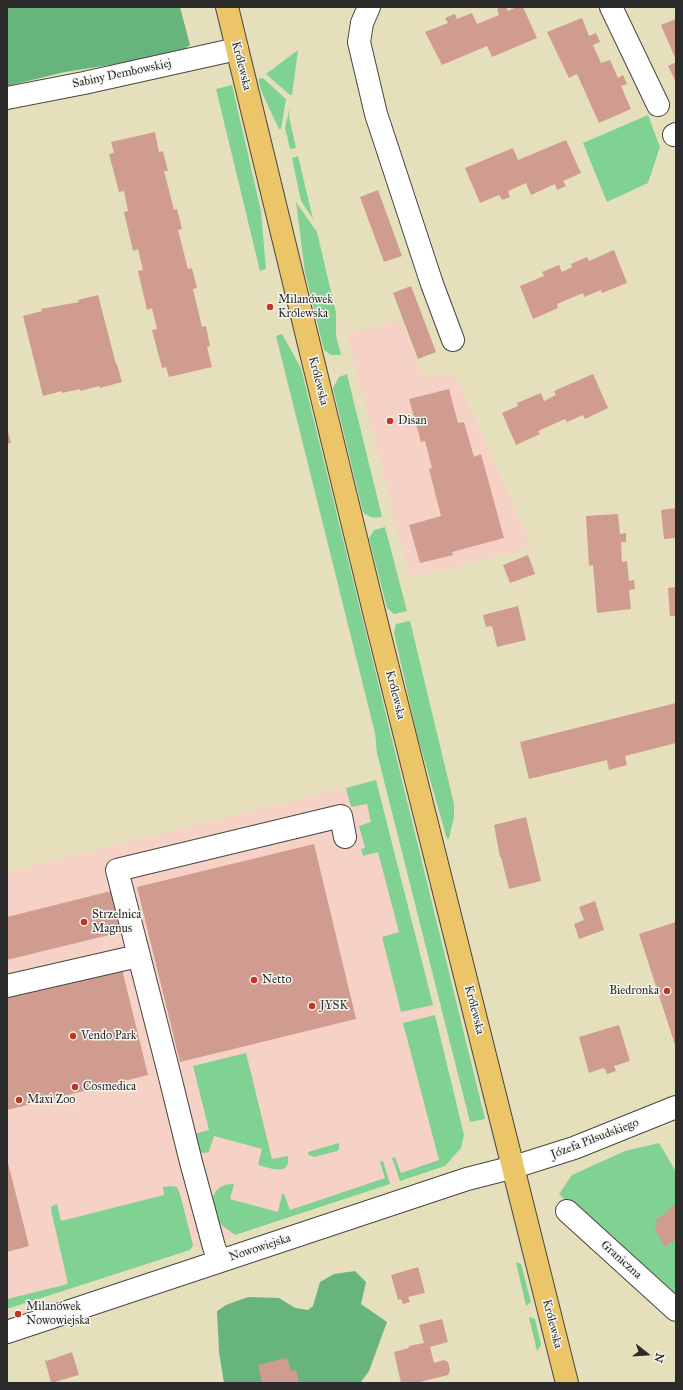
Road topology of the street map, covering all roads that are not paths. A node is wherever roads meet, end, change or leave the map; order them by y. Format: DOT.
graph roads {
  1 [pos="227,7"];
  2 [pos="370,7"];
  3 [pos="611,7"];
  4 [pos="237,49"];
  5 [pos="7,98"];
  6 [pos="658,105"];
  7 [pos="452,340"];
  8 [pos="346,837"];
  9 [pos="138,956"];
  10 [pos="7,986"];
  11 [pos="676,1107"];
  12 [pos="514,1167"];
  13 [pos="567,1211"];
  14 [pos="219,1261"];
  15 [pos="676,1310"];
  16 [pos="7,1332"];
  17 [pos="567,1383"];
  1 -- 4 [label="main road, Królewska"];
  2 -- 7 [label="street"];
  3 -- 6 [label="street"];
  4 -- 5 [label="street, Sabiny Dembowskiej"];
  4 -- 12 [label="main road, Królewska"];
  8 -- 9 [label="street"];
  9 -- 10 [label="street"];
  9 -- 14 [label="street"];
  11 -- 12 [label="street, Józefa Piłsudskiego"];
  12 -- 14 [label="street, Nowowiejska"];
  12 -- 17 [label="main road, Królewska"];
  13 -- 15 [label="street, Graniczna"];
  14 -- 16 [label="street, Nowowiejska"];
}
